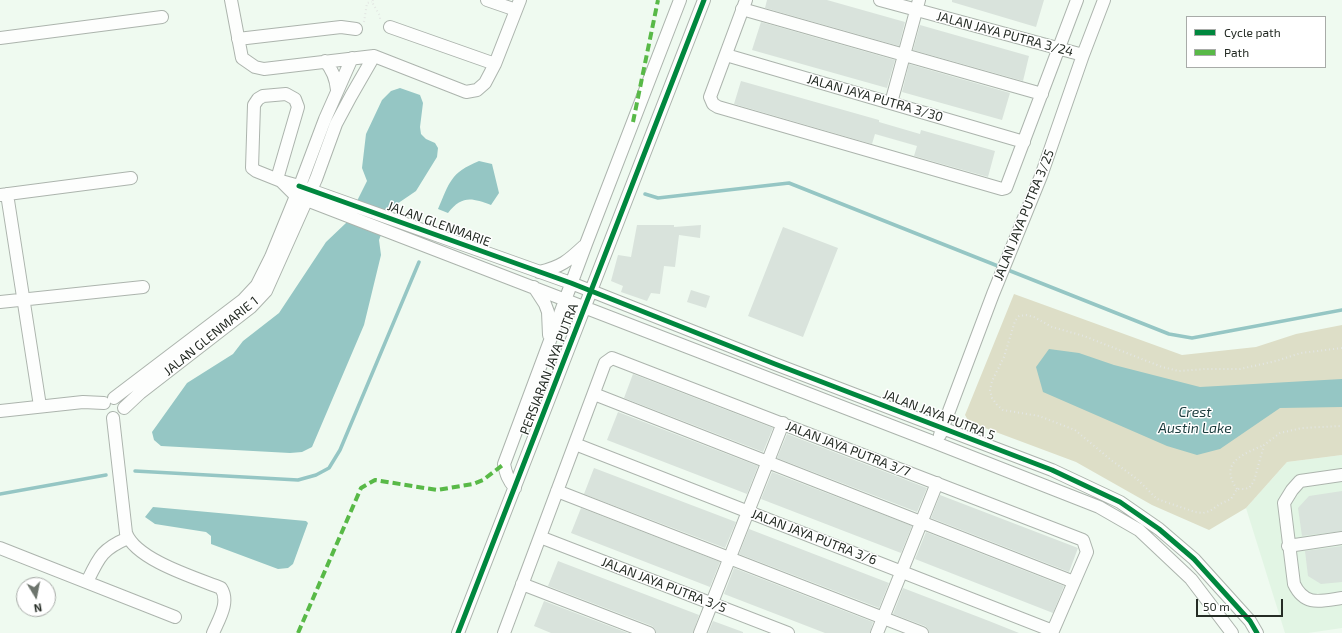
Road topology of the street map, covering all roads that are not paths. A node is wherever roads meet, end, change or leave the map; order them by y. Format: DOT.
graph roads {
  1 [pos="231,0"];
  2 [pos="487,0"];
  3 [pos="680,0"];
  4 [pos="704,0"];
  5 [pos="880,0"];
  6 [pos="1077,0"];
  7 [pos="1104,0"];
  8 [pos="518,5"];
  9 [pos="744,5"];
  10 [pos="918,5"];
  11 [pos="162,17"];
  12 [pos="390,27"];
  13 [pos="356,29"];
  14 [pos="0,38"];
  15 [pos="238,40"];
  16 [pos="1059,48"];
  17 [pos="726,54"];
  18 [pos="904,55"];
  19 [pos="1083,55"];
  20 [pos="374,56"];
  21 [pos="352,58"];
  22 [pos="325,61"];
  23 [pos="494,64"];
  24 [pos="337,90"];
  25 [pos="1042,94"];
  26 [pos="891,103"];
  27 [pos="325,119"];
  28 [pos="336,124"];
  29 [pos="1024,142"];
  30 [pos="131,178"];
  31 [pos="279,180"];
  32 [pos="303,193"];
  33 [pos="4,194"];
  34 [pos="347,209"];
  35 [pos="586,244"];
  36 [pos="539,272"];
  37 [pos="571,284"];
  38 [pos="143,287"];
  39 [pos="534,287"];
  40 [pos="591,291"];
  41 [pos="24,299"];
  42 [pos="565,299"];
  43 [pos="0,302"];
  44 [pos="585,306"];
  45 [pos="549,342"];
  46 [pos="186,350"];
  47 [pos="594,394"];
  48 [pos="109,400"];
  49 [pos="40,406"];
  50 [pos="124,408"];
  51 [pos="0,411"];
  52 [pos="113,418"];
  53 [pos="783,424"];
  54 [pos="942,428"];
  55 [pos="936,443"];
  56 [pos="575,444"];
  57 [pos="767,462"];
  58 [pos="1342,475"];
  59 [pos="937,484"];
  60 [pos="515,488"];
  61 [pos="557,491"];
  62 [pos="748,512"];
  63 [pos="921,522"];
  64 [pos="540,537"];
  65 [pos="128,538"];
  66 [pos="1342,538"];
  67 [pos="1288,546"];
  68 [pos="0,548"];
  69 [pos="729,558"];
  70 [pos="902,572"];
  71 [pos="87,582"];
  72 [pos="1074,582"];
  73 [pos="522,584"];
  74 [pos="1342,598"];
  75 [pos="711,603"];
  76 [pos="175,617"];
  77 [pos="884,618"];
  78 [pos="1053,632"];
  79 [pos="213,633"];
  80 [pos="458,633"];
  81 [pos="505,633"];
  82 [pos="649,633"];
  83 [pos="700,633"];
  84 [pos="788,633"];
  85 [pos="878,633"];
  86 [pos="922,633"];
  87 [pos="1232,633"];
  88 [pos="1257,633"];
  1 -- 15 [label="street"];
  2 -- 8 [label="street"];
  3 -- 35 [label="street, PERSIARAN JAYA PUTRA"];
  4 -- 40 [label="street, PERSIARAN JAYA PUTRA"];
  5 -- 10 [label="street, JALAN JAYA PUTRA 3/24"];
  6 -- 16 [label="street, JALAN JAYA PUTRA 3/25"];
  7 -- 19 [label="street, JALAN JAYA PUTRA 3/25"];
  8 -- 23 [label="street"];
  9 -- 17 [label="street"];
  9 -- 18 [label="street"];
  10 -- 16 [label="street, JALAN JAYA PUTRA 3/24"];
  10 -- 18 [label="street"];
  11 -- 14 [label="street"];
  12 -- 23 [label="street"];
  13 -- 15 [label="street"];
  15 -- 22 [label="street"];
  16 -- 19 [label="street, JALAN JAYA PUTRA 3/24"];
  16 -- 25 [label="street, JALAN JAYA PUTRA 3/25"];
  17 -- 26 [label="street, JALAN JAYA PUTRA 3/30"];
  17 -- 29 [label="street, JALAN JAYA PUTRA 3/25"];
  18 -- 25 [label="street"];
  18 -- 26 [label="street"];
  19 -- 54 [label="street, JALAN JAYA PUTRA 3/25"];
  20 -- 21 [label="street"];
  20 -- 23 [label="street"];
  20 -- 28 [label="street, JALAN GLENMARIE 1"];
  21 -- 22 [label="street"];
  21 -- 24 [label="street, JALAN GLENMARIE 1"];
  22 -- 24 [label="street"];
  24 -- 27 [label="street, JALAN GLENMARIE 1"];
  25 -- 29 [label="street, JALAN JAYA PUTRA 3/25"];
  26 -- 29 [label="street, JALAN JAYA PUTRA 3/30"];
  27 -- 28 [label="street"];
  27 -- 32 [label="street, JALAN GLENMARIE 1"];
  28 -- 32 [label="street, JALAN GLENMARIE 1"];
  30 -- 33 [label="street"];
  31 -- 31 [label="street"];
  31 -- 32 [label="street"];
  32 -- 34 [label="street, JALAN GLENMARIE"];
  32 -- 46 [label="street, JALAN GLENMARIE 1"];
  33 -- 41 [label="street"];
  34 -- 36 [label="street, JALAN GLENMARIE"];
  34 -- 39 [label="street, JALAN GLENMARIE"];
  35 -- 36 [label="street"];
  35 -- 37 [label="street, PERSIARAN JAYA PUTRA"];
  36 -- 37 [label="street, JALAN GLENMARIE"];
  37 -- 40 [label="street, JALAN JAYA PUTRA 5"];
  37 -- 42 [label="street, PERSIARAN JAYA PUTRA"];
  38 -- 41 [label="street"];
  39 -- 42 [label="street, JALAN GLENMARIE"];
  39 -- 45 [label="street"];
  40 -- 44 [label="street, PERSIARAN JAYA PUTRA"];
  40 -- 54 [label="street, JALAN JAYA PUTRA 5"];
  41 -- 43 [label="street"];
  41 -- 49 [label="street"];
  42 -- 44 [label="street, JALAN JAYA PUTRA 5"];
  42 -- 45 [label="street, PERSIARAN JAYA PUTRA"];
  44 -- 55 [label="street, JALAN JAYA PUTRA 5"];
  44 -- 60 [label="street, PERSIARAN JAYA PUTRA"];
  45 -- 60 [label="street, PERSIARAN JAYA PUTRA"];
  46 -- 48 [label="street, JALAN GLENMARIE 1"];
  46 -- 50 [label="street, JALAN GLENMARIE 1"];
  47 -- 53 [label="street, JALAN JAYA PUTRA 3/7"];
  47 -- 56 [label="street"];
  47 -- 57 [label="street"];
  48 -- 49 [label="street"];
  48 -- 50 [label="street"];
  48 -- 52 [label="street"];
  49 -- 51 [label="street"];
  50 -- 52 [label="street"];
  52 -- 65 [label="street"];
  53 -- 57 [label="street"];
  53 -- 59 [label="street, JALAN JAYA PUTRA 3/7"];
  54 -- 55 [label="street, JALAN JAYA PUTRA 3/25"];
  54 -- 88 [label="street, JALAN JAYA PUTRA 5"];
  55 -- 87 [label="street, JALAN JAYA PUTRA 5"];
  56 -- 61 [label="street"];
  56 -- 62 [label="street, JALAN JAYA PUTRA 3/6"];
  57 -- 62 [label="street"];
  57 -- 63 [label="street"];
  58 -- 67 [label="street"];
  59 -- 63 [label="street"];
  59 -- 72 [label="street, JALAN JAYA PUTRA 3/7"];
  60 -- 80 [label="street, PERSIARAN JAYA PUTRA"];
  61 -- 64 [label="street"];
  61 -- 69 [label="street"];
  62 -- 69 [label="street"];
  62 -- 70 [label="street, JALAN JAYA PUTRA 3/6"];
  63 -- 70 [label="street"];
  63 -- 72 [label="street"];
  64 -- 73 [label="street"];
  64 -- 75 [label="street, JALAN JAYA PUTRA 3/5"];
  65 -- 71 [label="street"];
  65 -- 79 [label="street"];
  66 -- 67 [label="street"];
  67 -- 74 [label="street"];
  68 -- 71 [label="street"];
  69 -- 75 [label="street"];
  69 -- 77 [label="street"];
  70 -- 77 [label="street"];
  70 -- 78 [label="street, JALAN JAYA PUTRA 3/6"];
  71 -- 76 [label="street"];
  72 -- 78 [label="street"];
  73 -- 81 [label="street"];
  73 -- 82 [label="street"];
  75 -- 83 [label="street"];
  75 -- 84 [label="street, JALAN JAYA PUTRA 3/5"];
  77 -- 85 [label="street"];
  77 -- 86 [label="street"];
}
